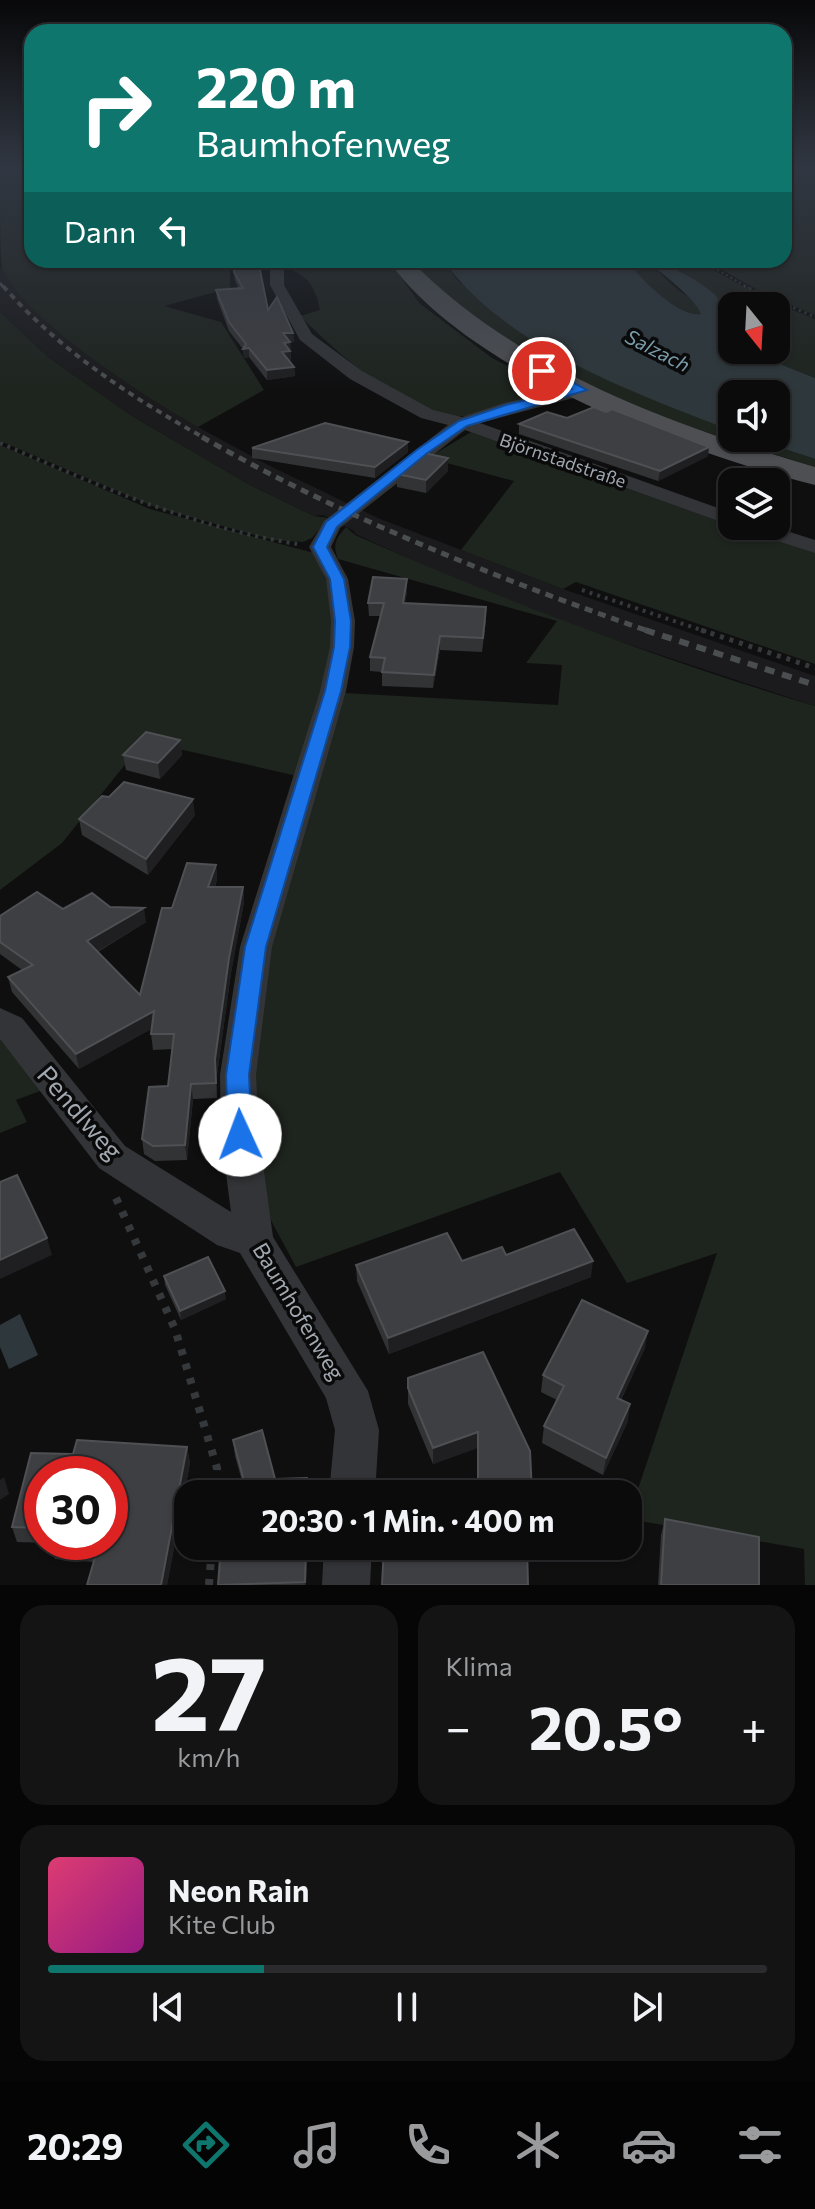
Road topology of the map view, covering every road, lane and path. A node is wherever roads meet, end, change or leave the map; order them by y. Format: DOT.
graph roads {
  1 [pos="277,268"];
  2 [pos="406,268"];
  3 [pos="713,268"];
  4 [pos="815,317"];
  5 [pos="582,390"];
  6 [pos="463,423"];
  7 [pos="0,443"];
  8 [pos="815,476"];
  9 [pos="718,515"];
  10 [pos="790,539"];
  11 [pos="320,547"];
  12 [pos="815,547"];
  13 [pos="582,590"];
  14 [pos="815,668"];
  15 [pos="0,1020"];
  16 [pos="113,1191"];
  17 [pos="254,1241"];
  18 [pos="217,1480"];
  19 [pos="353,1480"];
  20 [pos="211,1560"];
  21 [pos="347,1560"];
  22 [pos="209,1585"];
  23 [pos="346,1585"];
  1 -- 6 [label="street, Björnstadstraße"];
  2 -- 5 [label="main road"];
  3 -- 4 [label="path"];
  5 -- 6 [label="street"];
  5 -- 8 [label="main road"];
  6 -- 9 [label="street, Björnstadstraße"];
  6 -- 11 [label="street"];
  7 -- 11 [label="path"];
  10 -- 12 [label="street"];
  11 -- 17 [label="street, Baumhofenweg"];
  13 -- 14 [label="path"];
  15 -- 17 [label="street, Pendlweg"];
  16 -- 18 [label="path"];
  17 -- 19 [label="street, Baumhofenweg"];
  20 -- 22 [label="path"];
  21 -- 23 [label="street"];
}
